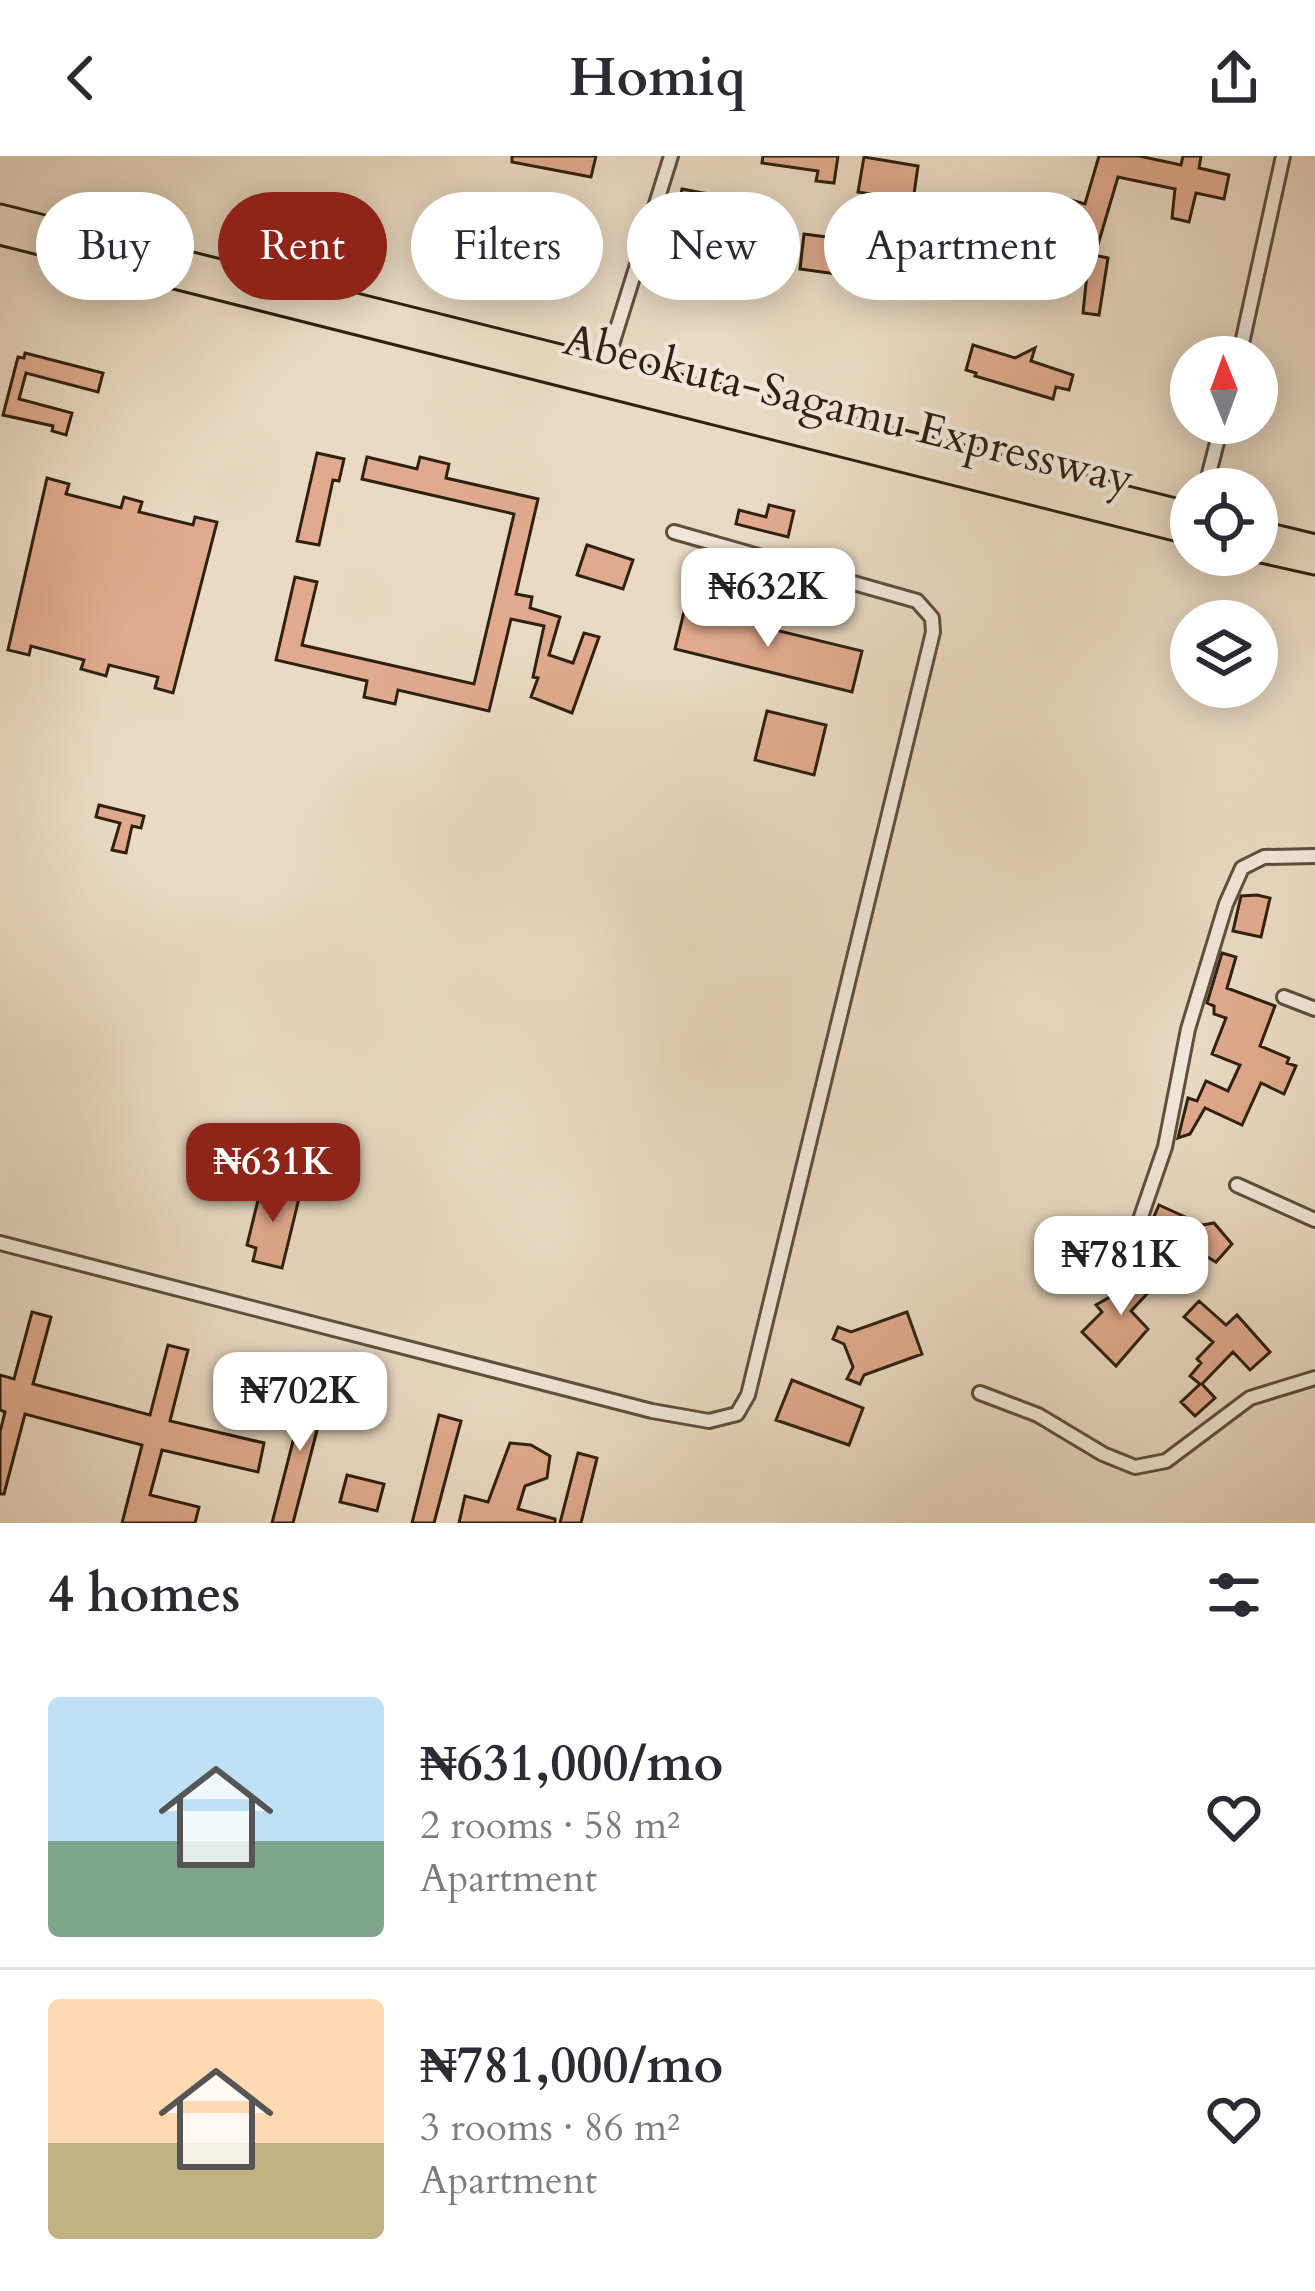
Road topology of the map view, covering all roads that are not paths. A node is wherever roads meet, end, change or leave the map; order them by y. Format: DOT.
graph roads {
  1 [pos="671,156"];
  2 [pos="1283,156"];
  3 [pos="0,216"];
  4 [pos="0,233"];
  5 [pos="1244,336"];
  6 [pos="604,367"];
  7 [pos="1170,509"];
  8 [pos="1170,528"];
  9 [pos="674,532"];
  10 [pos="1278,537"];
  11 [pos="1315,546"];
  12 [pos="1278,555"];
  13 [pos="1315,563"];
  14 [pos="1315,856"];
  15 [pos="1284,998"];
  16 [pos="1315,1009"];
  17 [pos="1237,1185"];
  18 [pos="1315,1220"];
  19 [pos="1133,1240"];
  20 [pos="0,1243"];
  21 [pos="1315,1378"];
  22 [pos="980,1394"];
  1 -- 6 [label="street"];
  2 -- 5 [label="street"];
  3 -- 6 [label="highway, Abeokuta-Sagamu Expressway"];
  4 -- 8 [label="highway, Abeokuta-Sagamu Expressway"];
  6 -- 7 [label="highway, Abeokuta-Sagamu Expressway"];
  9 -- 20 [label="street"];
  10 -- 11 [label="highway"];
  12 -- 13 [label="highway"];
  14 -- 19 [label="street"];
  15 -- 16 [label="street"];
  17 -- 18 [label="street"];
  21 -- 22 [label="street"];
}
